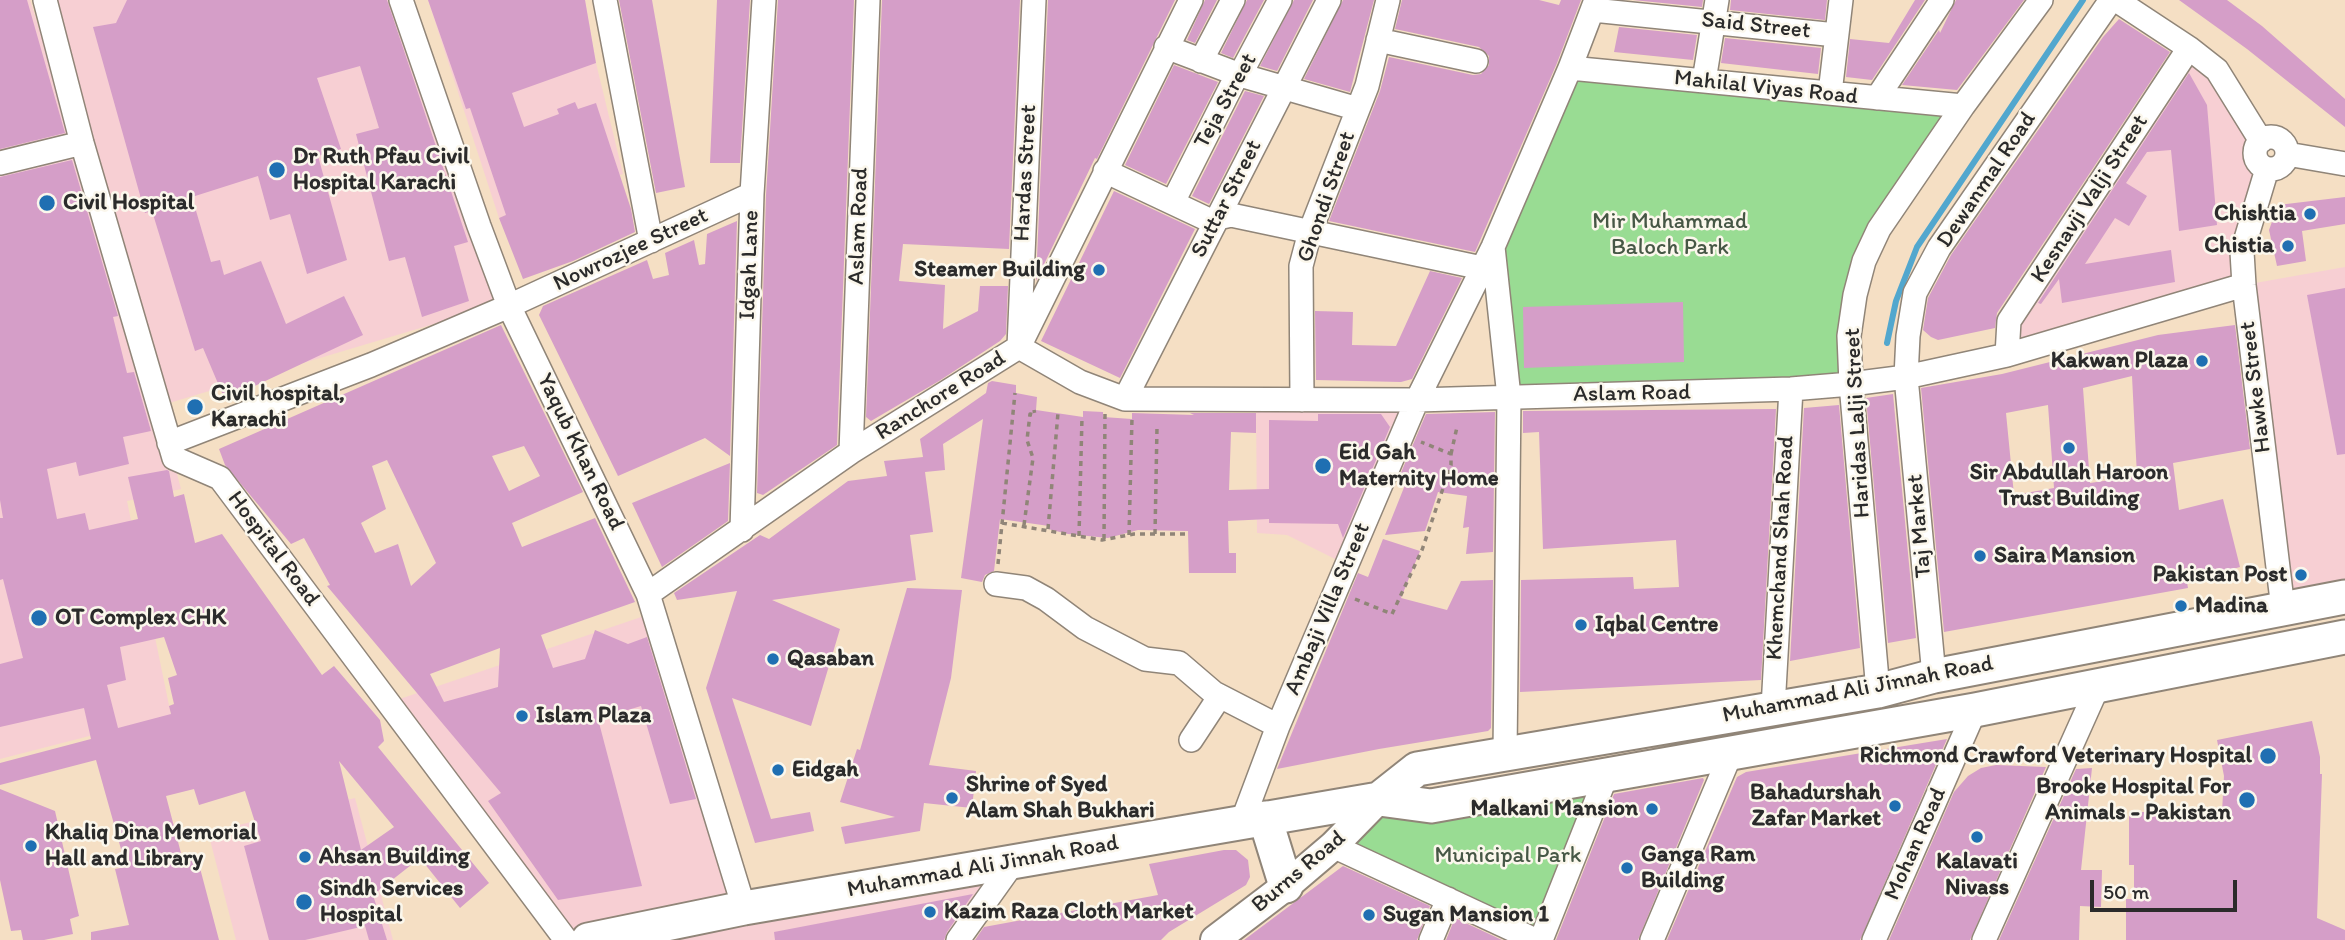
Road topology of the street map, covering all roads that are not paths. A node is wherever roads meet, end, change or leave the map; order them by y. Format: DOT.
graph roads {
  1 [pos="45,0"];
  2 [pos="401,0"];
  3 [pos="605,0"];
  4 [pos="764,0"];
  5 [pos="868,0"];
  6 [pos="1034,0"];
  7 [pos="1191,0"];
  8 [pos="1233,0"];
  9 [pos="1280,0"];
  10 [pos="1329,0"];
  11 [pos="1388,0"];
  12 [pos="1841,0"];
  13 [pos="1941,0"];
  14 [pos="2041,0"];
  15 [pos="2113,0"];
  16 [pos="1595,5"];
  17 [pos="1715,11"];
  18 [pos="1836,35"];
  19 [pos="1378,40"];
  20 [pos="1166,47"];
  21 [pos="2189,48"];
  22 [pos="1201,61"];
  23 [pos="1476,61"];
  24 [pos="1570,68"];
  25 [pos="1240,75"];
  26 [pos="1704,81"];
  27 [pos="1282,89"];
  28 [pos="1830,93"];
  29 [pos="1877,98"];
  30 [pos="1963,106"];
  31 [pos="1358,109"];
  32 [pos="2261,141"];
  33 [pos="82,143"];
  34 [pos="2287,154"];
  35 [pos="0,163"];
  36 [pos="2345,164"];
  37 [pos="2267,169"];
  38 [pos="1105,171"];
  39 [pos="752,194"];
  40 [pos="1172,202"];
  41 [pos="1218,219"];
  42 [pos="1310,232"];
  43 [pos="651,241"];
  44 [pos="1493,247"];
  45 [pos="1482,268"];
  46 [pos="2244,285"];
  47 [pos="509,306"];
  48 [pos="1019,346"];
  49 [pos="2007,355"];
  50 [pos="1906,377"];
  51 [pos="1851,384"];
  52 [pos="1791,389"];
  53 [pos="1509,397"];
  54 [pos="1302,400"];
  55 [pos="1417,400"];
  56 [pos="1129,405"];
  57 [pos="169,443"];
  58 [pos="851,452"];
  59 [pos="742,530"];
  60 [pos="996,584"];
  61 [pos="648,594"];
  62 [pos="2345,597"];
  63 [pos="2283,609"];
  64 [pos="2345,637"];
  65 [pos="1934,676"];
  66 [pos="2098,686"];
  67 [pos="1878,691"];
  68 [pos="1220,696"];
  69 [pos="1773,708"];
  70 [pos="1975,710"];
  71 [pos="1278,726"];
  72 [pos="1191,740"];
  73 [pos="1505,753"];
  74 [pos="1731,753"];
  75 [pos="1607,774"];
  76 [pos="1379,799"];
  77 [pos="1253,820"];
  78 [pos="1333,846"];
  79 [pos="1013,863"];
  80 [pos="1286,886"];
  81 [pos="1448,899"];
  82 [pos="744,908"];
  83 [pos="566,940"];
  84 [pos="589,940"];
  85 [pos="958,940"];
  86 [pos="1215,940"];
  87 [pos="1431,940"];
  88 [pos="1535,940"];
  89 [pos="1541,940"];
  90 [pos="1652,940"];
  91 [pos="1874,940"];
  92 [pos="1984,940"];
  1 -- 33 [label="street, Hospital Road"];
  2 -- 47 [label="street, Yaqub Khan Road"];
  3 -- 43 [label="street"];
  4 -- 39 [label="street, Idgah Lane"];
  5 -- 58 [label="street, Aslam Road"];
  6 -- 48 [label="street, Hardas Street"];
  7 -- 20 [label="street, Ranchore Road"];
  8 -- 22 [label="street"];
  9 -- 25 [label="street, Teja Street"];
  10 -- 27 [label="street, Suttar Street"];
  11 -- 19 [label="street, Ghondi Street"];
  12 -- 18 [label="street"];
  13 -- 29 [label="street"];
  14 -- 30 [label="street, Haridas Lalji Street"];
  15 -- 21 [label="street"];
  15 -- 50 [label="street, Dewanmal Road"];
  16 -- 17 [label="street, Said Street"];
  16 -- 24 [label="street, Ambaji Villa Street"];
  17 -- 18 [label="street, Said Street"];
  17 -- 26 [label="street"];
  18 -- 28 [label="street"];
  19 -- 23 [label="street"];
  19 -- 31 [label="street, Ghondi Street"];
  20 -- 22 [label="street"];
  20 -- 38 [label="street, Ranchore Road"];
  21 -- 32 [label="street"];
  21 -- 49 [label="street, Kesnavji Valji Street"];
  22 -- 25 [label="street"];
  24 -- 26 [label="street, Mahilal Viyas Road"];
  24 -- 44 [label="street, Ambaji Villa Street"];
  25 -- 27 [label="street"];
  25 -- 40 [label="street, Teja Street"];
  26 -- 28 [label="street, Mahilal Viyas Road"];
  27 -- 31 [label="street"];
  27 -- 41 [label="street, Suttar Street"];
  28 -- 29 [label="street, Mahilal Viyas Road"];
  29 -- 30 [label="street, Mahilal Viyas Road"];
  30 -- 51 [label="street, Haridas Lalji Street"];
  31 -- 42 [label="street, Ghondi Street"];
  32 -- 34 [label="street"];
  32 -- 37 [label="street"];
  33 -- 35 [label="street"];
  33 -- 57 [label="street, Hospital Road"];
  34 -- 36 [label="street"];
  34 -- 37 [label="street"];
  37 -- 46 [label="street, Hawke Street"];
  38 -- 40 [label="street"];
  38 -- 48 [label="street, Ranchore Road"];
  39 -- 43 [label="street, Nowrozjee Street"];
  39 -- 59 [label="street, Idgah Lane"];
  40 -- 41 [label="street"];
  41 -- 42 [label="street"];
  41 -- 56 [label="street, Suttar Street"];
  42 -- 45 [label="street"];
  42 -- 54 [label="street, Ghondi Street"];
  43 -- 47 [label="street, Nowrozjee Street"];
  44 -- 45 [label="street, Ambaji Villa Street"];
  44 -- 53 [label="street, Ambaji Villa Street"];
  45 -- 55 [label="street, Ambaji Villa Street"];
  46 -- 49 [label="street, Aslam Road"];
  46 -- 63 [label="street, Hawke Street"];
  47 -- 57 [label="street, Nowrozjee Street"];
  47 -- 61 [label="street, Yaqub Khan Road"];
  48 -- 56 [label="street, Aslam Road"];
  48 -- 58 [label="street, Ranchore Road"];
  49 -- 50 [label="street, Aslam Road"];
  50 -- 51 [label="street, Aslam Road"];
  50 -- 65 [label="street, Taj Market"];
  51 -- 52 [label="street, Aslam Road"];
  51 -- 67 [label="street, Haridas Lalji Street"];
  52 -- 53 [label="street, Aslam Road"];
  52 -- 69 [label="street, Khemchand Shah Road"];
  53 -- 55 [label="street, Aslam Road"];
  53 -- 73 [label="street, Ambaji Villa Street"];
  54 -- 55 [label="street, Aslam Road"];
  54 -- 56 [label="street, Aslam Road"];
  55 -- 71 [label="street, Ambaji Villa Street"];
  57 -- 83 [label="street, Hospital Road"];
  58 -- 59 [label="street, Ranchore Road"];
  59 -- 61 [label="street, Ranchore Road"];
  60 -- 68 [label="street"];
  61 -- 82 [label="street, Yaqub Khan Road"];
  62 -- 63 [label="highway, Muhammad Ali Jinnah Road"];
  63 -- 65 [label="highway, Muhammad Ali Jinnah Road"];
  64 -- 66 [label="highway, Muhammad Ali Jinnah Road"];
  65 -- 67 [label="highway, Muhammad Ali Jinnah Road"];
  66 -- 70 [label="highway, Muhammad Ali Jinnah Road"];
  66 -- 92 [label="street"];
  67 -- 69 [label="highway, Muhammad Ali Jinnah Road"];
  68 -- 71 [label="street"];
  68 -- 72 [label="street"];
  69 -- 73 [label="highway, Muhammad Ali Jinnah Road"];
  70 -- 74 [label="highway, Muhammad Ali Jinnah Road"];
  70 -- 91 [label="street, Mohan Road"];
  71 -- 77 [label="street, Ambaji Villa Street"];
  73 -- 76 [label="highway, Muhammad Ali Jinnah Road"];
  74 -- 75 [label="highway, Muhammad Ali Jinnah Road"];
  74 -- 90 [label="street"];
  75 -- 76 [label="highway, Muhammad Ali Jinnah Road"];
  75 -- 89 [label="street"];
  76 -- 77 [label="highway, Muhammad Ali Jinnah Road"];
  76 -- 78 [label="main road, Burns Road"];
  77 -- 79 [label="highway, Muhammad Ali Jinnah Road"];
  77 -- 80 [label="highway"];
  78 -- 80 [label="main road, Burns Road"];
  78 -- 81 [label="street"];
  79 -- 82 [label="highway, Muhammad Ali Jinnah Road"];
  79 -- 85 [label="street"];
  80 -- 86 [label="main road, Burns Road"];
  81 -- 87 [label="street"];
  81 -- 88 [label="street"];
  82 -- 84 [label="highway, Muhammad Ali Jinnah Road"];
}
